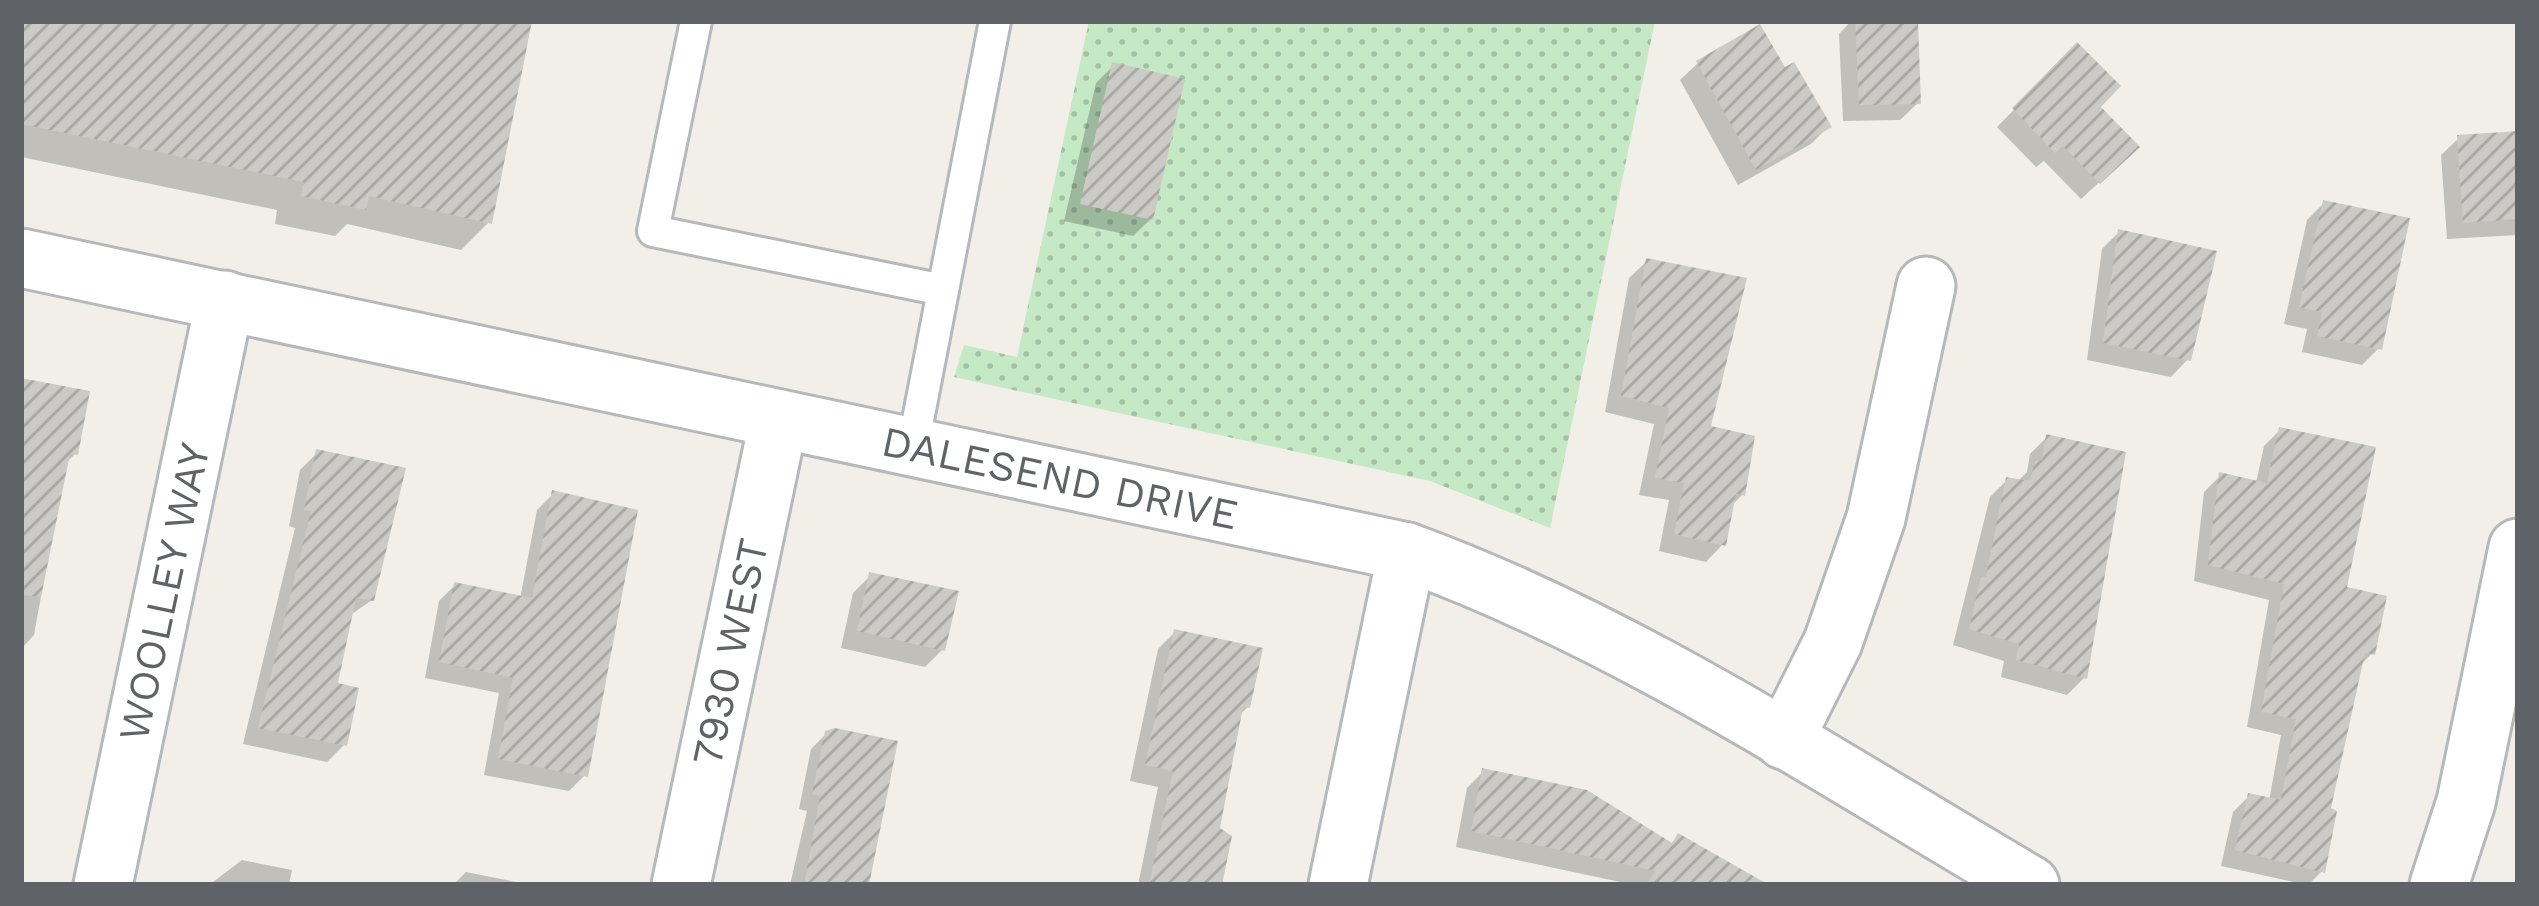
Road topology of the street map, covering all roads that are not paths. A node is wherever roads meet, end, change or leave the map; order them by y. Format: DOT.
graph roads {
  1 [pos="697,21"];
  2 [pos="994,21"];
  3 [pos="21,258"];
  4 [pos="1926,286"];
  5 [pos="943,290"];
  6 [pos="225,300"];
  7 [pos="779,419"];
  8 [pos="913,446"];
  9 [pos="2518,548"];
  10 [pos="1407,552"];
  11 [pos="1784,740"];
  12 [pos="103,885"];
  13 [pos="681,885"];
  14 [pos="1338,885"];
  15 [pos="2030,885"];
  16 [pos="2439,885"];
  1 -- 5 [label="lane"];
  2 -- 5 [label="lane"];
  3 -- 6 [label="street, DALESEND DRIVE"];
  4 -- 11 [label="street"];
  5 -- 8 [label="lane"];
  6 -- 7 [label="street, DALESEND DRIVE"];
  6 -- 12 [label="street, WOOLLEY WAY"];
  7 -- 8 [label="street, DALESEND DRIVE"];
  7 -- 13 [label="street, 7930 WEST"];
  8 -- 10 [label="street, DALESEND DRIVE"];
  9 -- 16 [label="street"];
  10 -- 11 [label="street, DALESEND DRIVE"];
  10 -- 14 [label="street"];
  11 -- 15 [label="street, DALESEND DRIVE"];
}
